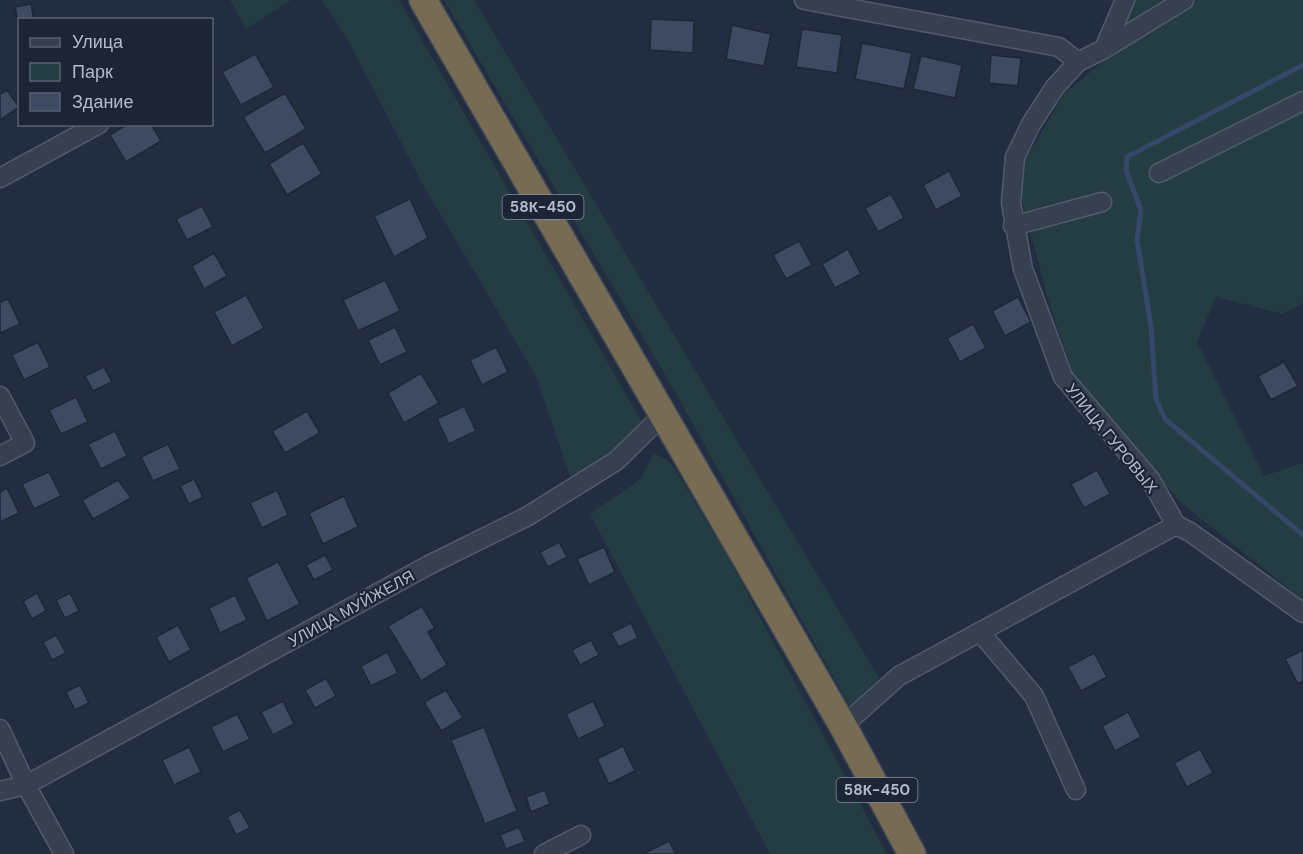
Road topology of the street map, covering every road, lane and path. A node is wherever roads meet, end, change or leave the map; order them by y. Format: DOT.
graph roads {
  1 [pos="423,0"];
  2 [pos="804,0"];
  3 [pos="1125,0"];
  4 [pos="1184,0"];
  5 [pos="1104,49"];
  6 [pos="1078,62"];
  7 [pos="1303,101"];
  8 [pos="95,126"];
  9 [pos="1159,173"];
  10 [pos="0,178"];
  11 [pos="1102,202"];
  12 [pos="1013,226"];
  13 [pos="0,396"];
  14 [pos="664,414"];
  15 [pos="0,456"];
  16 [pos="1176,525"];
  17 [pos="1303,613"];
  18 [pos="980,632"];
  19 [pos="843,726"];
  20 [pos="0,729"];
  21 [pos="26,785"];
  22 [pos="1076,790"];
  23 [pos="0,791"];
  24 [pos="581,835"];
  25 [pos="64,854"];
  26 [pos="544,854"];
  27 [pos="912,854"];
  1 -- 14 [label="highway, 58К-450"];
  2 -- 6 [label="street"];
  3 -- 5 [label="street"];
  4 -- 5 [label="street, УЛИЦА ГУРОВЫХ"];
  5 -- 6 [label="street, УЛИЦА ГУРОВЫХ"];
  6 -- 12 [label="street, УЛИЦА ГУРОВЫХ"];
  7 -- 9 [label="street"];
  8 -- 10 [label="street"];
  11 -- 12 [label="street"];
  12 -- 16 [label="street, УЛИЦА ГУРОВЫХ"];
  13 -- 15 [label="street"];
  14 -- 19 [label="highway, 58К-450"];
  14 -- 21 [label="street, УЛИЦА МУЙЖЕЛЯ"];
  16 -- 17 [label="street"];
  16 -- 18 [label="street"];
  18 -- 19 [label="street"];
  18 -- 22 [label="street"];
  19 -- 27 [label="highway, 58К-450"];
  20 -- 21 [label="street"];
  21 -- 23 [label="street, УЛИЦА МУЙЖЕЛЯ"];
  21 -- 25 [label="street"];
  24 -- 26 [label="street"];
}
